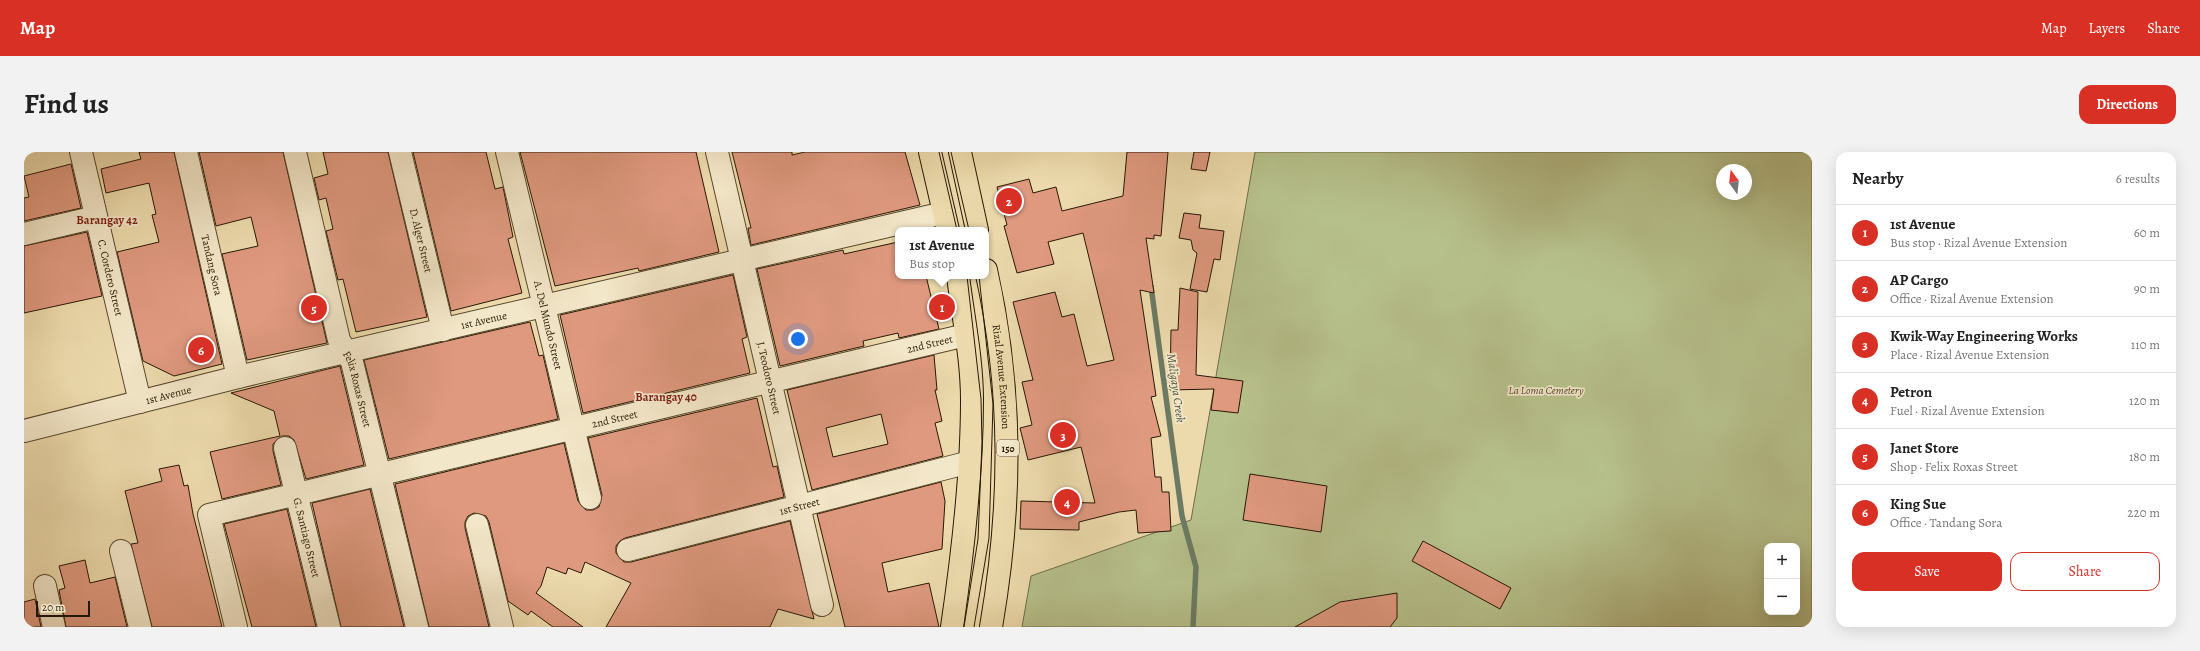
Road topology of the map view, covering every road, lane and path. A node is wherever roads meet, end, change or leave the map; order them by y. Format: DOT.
graph roads {
  1 [pos="81,152"];
  2 [pos="186,152"];
  3 [pos="295,152"];
  4 [pos="400,152"];
  5 [pos="507,152"];
  6 [pos="717,152"];
  7 [pos="930,152"];
  8 [pos="960,152"];
  9 [pos="966,181"];
  10 [pos="938,187"];
  11 [pos="96,217"];
  12 [pos="946,221"];
  13 [pos="916,227"];
  14 [pos="976,227"];
  15 [pos="895,231"];
  16 [pos="24,234"];
  17 [pos="743,261"];
  18 [pos="958,279"];
  19 [pos="988,279"];
  20 [pos="544,306"];
  21 [pos="443,330"];
  22 [pos="966,335"];
  23 [pos="346,352"];
  24 [pos="238,377"];
  25 [pos="771,381"];
  26 [pos="140,402"];
  27 [pos="573,428"];
  28 [pos="24,431"];
  29 [pos="285,448"];
  30 [pos="970,462"];
  31 [pos="380,474"];
  32 [pos="297,494"];
  33 [pos="590,498"];
  34 [pos="800,505"];
  35 [pos="477,525"];
  36 [pos="628,550"];
  37 [pos="121,551"];
  38 [pos="44,586"];
  39 [pos="822,605"];
  40 [pos="54,627"];
  41 [pos="140,627"];
  42 [pos="236,627"];
  43 [pos="329,627"];
  44 [pos="416,627"];
  45 [pos="502,627"];
  46 [pos="952,627"];
  47 [pos="992,627"];
  1 -- 11 [label="street, C. Cordero Street"];
  2 -- 24 [label="street, Tandang Sora"];
  3 -- 23 [label="street, Felix Roxas Street"];
  4 -- 21 [label="street, D. Alger Street"];
  5 -- 20 [label="street, A. Del Mundo Street"];
  6 -- 17 [label="street, J. Teodoro Street"];
  7 -- 10 [label="main road"];
  8 -- 9 [label="main road"];
  9 -- 10 [label="main road"];
  9 -- 14 [label="main road"];
  10 -- 12 [label="main road"];
  11 -- 16 [label="street"];
  11 -- 26 [label="street, C. Cordero Street"];
  12 -- 13 [label="street, 1st Avenue"];
  15 -- 17 [label="street, 1st Avenue"];
  17 -- 20 [label="street, 1st Avenue"];
  17 -- 25 [label="street, J. Teodoro Street"];
  18 -- 22 [label="main road"];
  19 -- 47 [label="main road, Rizal Avenue Extension / 150"];
  20 -- 21 [label="street, 1st Avenue"];
  20 -- 27 [label="street, A. Del Mundo Street"];
  21 -- 23 [label="street, 1st Avenue"];
  22 -- 25 [label="street, 2nd Street"];
  22 -- 30 [label="main road"];
  23 -- 24 [label="street, 1st Avenue"];
  23 -- 31 [label="street, Felix Roxas Street"];
  24 -- 26 [label="street, 1st Avenue"];
  25 -- 27 [label="street, 2nd Street"];
  25 -- 34 [label="street, J. Teodoro Street"];
  26 -- 28 [label="street, 1st Avenue"];
  27 -- 31 [label="street, 2nd Street"];
  27 -- 33 [label="street, A. Del Mundo Street"];
  29 -- 32 [label="street, G. Santiago Street"];
  30 -- 34 [label="street, 1st Street"];
  30 -- 46 [label="main road"];
  31 -- 32 [label="street, 2nd Street"];
  31 -- 44 [label="street, Felix Roxas Street"];
  32 -- 42 [label="street, 2nd Street"];
  32 -- 43 [label="street, G. Santiago Street"];
  34 -- 36 [label="street, 1st Street"];
  34 -- 39 [label="street, J. Teodoro Street"];
  35 -- 45 [label="street"];
  37 -- 41 [label="street"];
  38 -- 40 [label="street"];
}
